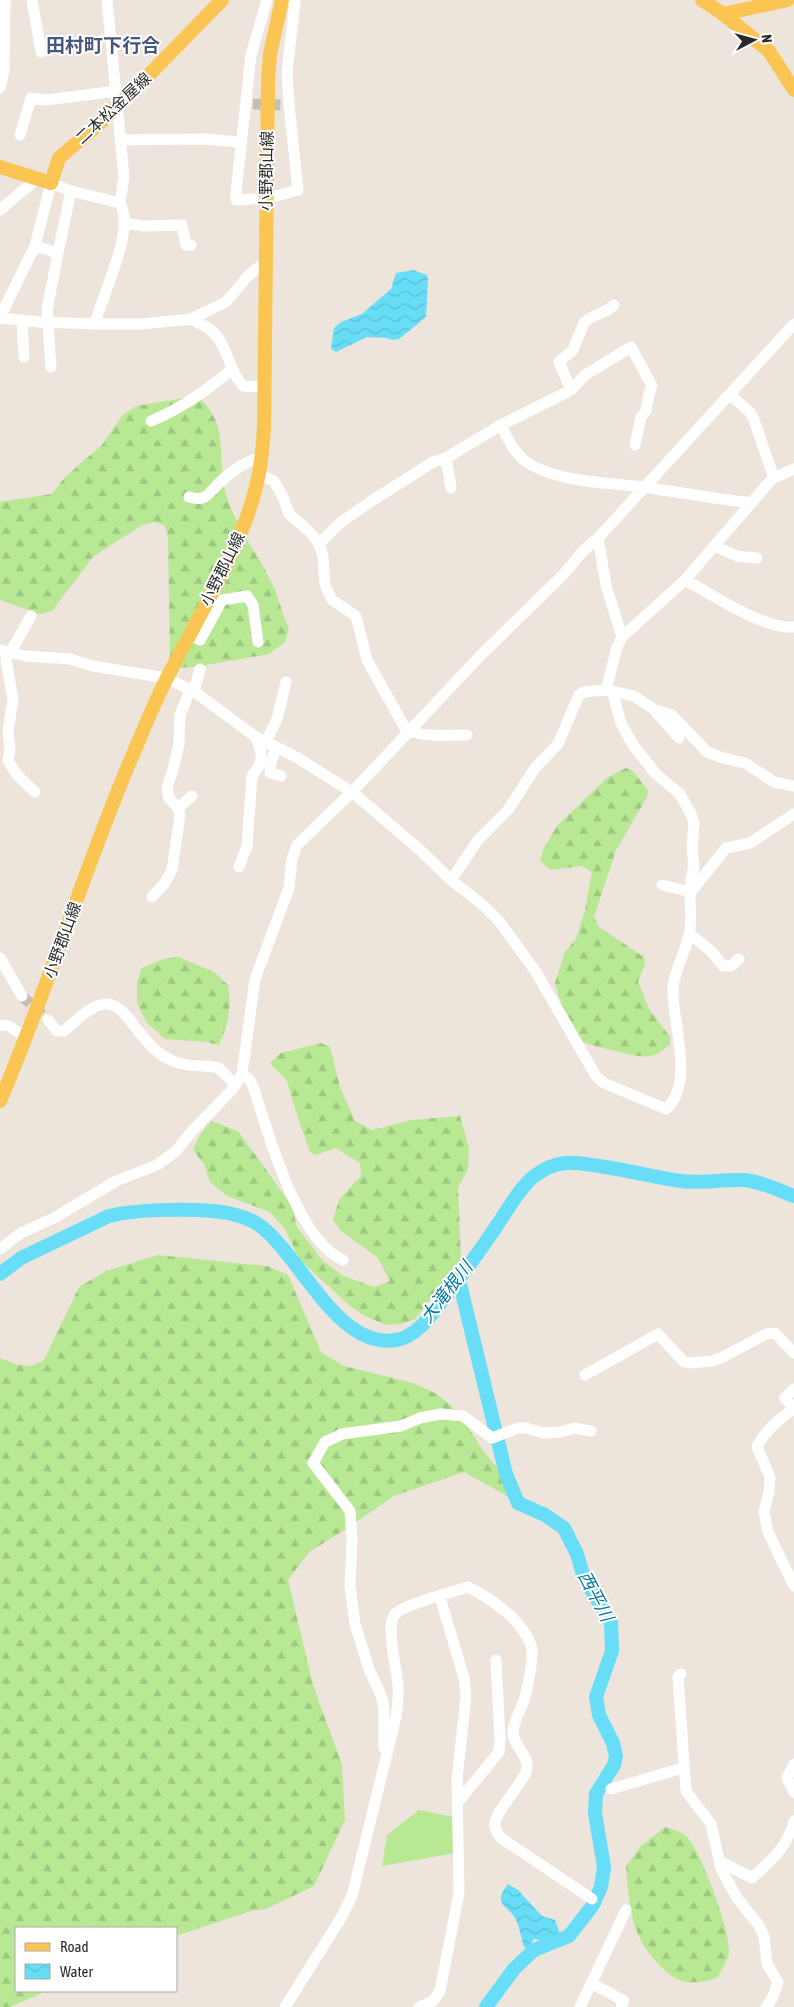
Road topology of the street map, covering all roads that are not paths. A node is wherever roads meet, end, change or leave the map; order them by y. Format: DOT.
graph roads {
  1 [pos="4,0"];
  2 [pos="32,0"];
  3 [pos="107,0"];
  4 [pos="222,0"];
  5 [pos="267,0"];
  6 [pos="282,0"];
  7 [pos="291,0"];
  8 [pos="702,0"];
  9 [pos="788,0"];
  10 [pos="723,14"];
  11 [pos="41,52"];
  12 [pos="0,88"];
  13 [pos="794,90"];
  14 [pos="117,98"];
  15 [pos="20,135"];
  16 [pos="121,140"];
  17 [pos="240,142"];
  18 [pos="0,167"];
  19 [pos="45,180"];
  20 [pos="71,191"];
  21 [pos="276,196"];
  22 [pos="252,199"];
  23 [pos="120,203"];
  24 [pos="0,210"];
  25 [pos="124,223"];
  26 [pos="191,245"];
  27 [pos="35,246"];
  28 [pos="58,254"];
  29 [pos="265,262"];
  30 [pos="614,305"];
  31 [pos="0,317"];
  32 [pos="191,319"];
  33 [pos="22,320"];
  34 [pos="50,323"];
  35 [pos="794,324"];
  36 [pos="94,329"];
  37 [pos="24,357"];
  38 [pos="51,367"];
  39 [pos="232,369"];
  40 [pos="264,387"];
  41 [pos="570,390"];
  42 [pos="730,395"];
  43 [pos="151,421"];
  44 [pos="501,425"];
  45 [pos="635,445"];
  46 [pos="261,458"];
  47 [pos="446,458"];
  48 [pos="794,469"];
  49 [pos="259,474"];
  50 [pos="774,478"];
  51 [pos="451,488"];
  52 [pos="644,488"];
  53 [pos="189,497"];
  54 [pos="751,503"];
  55 [pos="598,538"];
  56 [pos="319,544"];
  57 [pos="714,546"];
  58 [pos="757,558"];
  59 [pos="685,580"];
  60 [pos="31,616"];
  61 [pos="794,627"];
  62 [pos="189,634"];
  63 [pos="622,637"];
  64 [pos="258,642"];
  65 [pos="5,652"];
  66 [pos="200,669"];
  67 [pos="166,678"];
  68 [pos="286,682"];
  69 [pos="609,690"];
  70 [pos="192,691"];
  71 [pos="655,710"];
  72 [pos="410,732"];
  73 [pos="467,735"];
  74 [pos="679,738"];
  75 [pos="266,742"];
  76 [pos="4,765"];
  77 [pos="281,776"];
  78 [pos="794,786"];
  79 [pos="35,792"];
  80 [pos="352,792"];
  81 [pos="192,796"];
  82 [pos="178,808"];
  83 [pos="794,814"];
  84 [pos="239,867"];
  85 [pos="451,880"];
  86 [pos="662,885"];
  87 [pos="691,892"];
  88 [pos="152,897"];
  89 [pos="690,934"];
  90 [pos="0,958"];
  91 [pos="739,959"];
  92 [pos="22,996"];
  93 [pos="48,1020"];
  94 [pos="0,1025"];
  95 [pos="27,1038"];
  96 [pos="242,1074"];
  97 [pos="235,1085"];
  98 [pos="0,1101"];
  99 [pos="0,1249"];
  100 [pos="343,1260"];
  101 [pos="794,1353"];
  102 [pos="585,1375"];
  103 [pos="794,1389"];
  104 [pos="794,1409"];
  105 [pos="591,1431"];
  106 [pos="794,1586"];
  107 [pos="440,1597"];
  108 [pos="496,1660"];
  109 [pos="681,1674"];
  110 [pos="384,1762"];
  111 [pos="794,1764"];
  112 [pos="683,1768"];
  113 [pos="611,1789"];
  114 [pos="794,1792"];
  115 [pos="458,1802"];
  116 [pos="794,1821"];
  117 [pos="719,1861"];
  118 [pos="592,1899"];
  119 [pos="626,1910"];
  120 [pos="592,1983"];
  121 [pos="285,2007"];
  122 [pos="419,2007"];
  123 [pos="580,2007"];
  124 [pos="621,2007"];
  125 [pos="766,2007"];
  1 -- 12 [label="street"];
  2 -- 11 [label="street"];
  3 -- 14 [label="street"];
  4 -- 14 [label="main road, 二本松金屋線"];
  5 -- 17 [label="street"];
  6 -- 29 [label="main road, 小野郡山線"];
  7 -- 21 [label="street"];
  8 -- 10 [label="main road"];
  9 -- 10 [label="main road"];
  10 -- 13 [label="main road"];
  14 -- 15 [label="street"];
  14 -- 16 [label="street"];
  14 -- 19 [label="main road, 二本松金屋線"];
  16 -- 17 [label="street"];
  16 -- 23 [label="street"];
  17 -- 22 [label="street"];
  18 -- 19 [label="main road"];
  19 -- 20 [label="street"];
  19 -- 24 [label="street"];
  19 -- 27 [label="street"];
  20 -- 23 [label="street"];
  20 -- 28 [label="street"];
  23 -- 25 [label="street"];
  25 -- 26 [label="street"];
  25 -- 36 [label="street"];
  27 -- 28 [label="street"];
  27 -- 31 [label="street"];
  28 -- 34 [label="street"];
  29 -- 32 [label="street"];
  29 -- 40 [label="main road, 小野郡山線"];
  30 -- 41 [label="street"];
  31 -- 33 [label="street"];
  32 -- 36 [label="street"];
  32 -- 39 [label="street"];
  33 -- 34 [label="street"];
  33 -- 37 [label="street"];
  34 -- 36 [label="street"];
  34 -- 38 [label="street"];
  35 -- 42 [label="street"];
  39 -- 40 [label="street"];
  39 -- 43 [label="street"];
  40 -- 46 [label="main road, 小野郡山線"];
  41 -- 44 [label="street"];
  41 -- 45 [label="street"];
  42 -- 50 [label="street"];
  42 -- 52 [label="street"];
  44 -- 47 [label="street"];
  44 -- 52 [label="street"];
  46 -- 49 [label="main road, 小野郡山線"];
  46 -- 53 [label="street"];
  47 -- 51 [label="street"];
  47 -- 56 [label="street"];
  48 -- 50 [label="street"];
  49 -- 56 [label="street"];
  49 -- 62 [label="main road, 小野郡山線"];
  50 -- 54 [label="street"];
  52 -- 54 [label="street"];
  52 -- 55 [label="street"];
  54 -- 57 [label="street"];
  55 -- 63 [label="street"];
  55 -- 72 [label="street"];
  56 -- 72 [label="street"];
  57 -- 58 [label="street"];
  57 -- 59 [label="street"];
  59 -- 61 [label="street"];
  59 -- 63 [label="street"];
  60 -- 65 [label="street"];
  62 -- 64 [label="street"];
  62 -- 67 [label="main road, 小野郡山線"];
  63 -- 69 [label="street"];
  65 -- 67 [label="street"];
  65 -- 76 [label="street"];
  66 -- 70 [label="street"];
  67 -- 70 [label="street"];
  67 -- 95 [label="main road, 小野郡山線"];
  68 -- 75 [label="street"];
  69 -- 71 [label="street"];
  69 -- 85 [label="street"];
  69 -- 87 [label="street"];
  70 -- 75 [label="street"];
  70 -- 82 [label="street"];
  71 -- 74 [label="street"];
  71 -- 78 [label="street"];
  72 -- 73 [label="street"];
  72 -- 80 [label="street"];
  75 -- 77 [label="street"];
  75 -- 80 [label="street"];
  75 -- 84 [label="street"];
  76 -- 79 [label="street"];
  80 -- 85 [label="street"];
  80 -- 96 [label="street"];
  81 -- 82 [label="street"];
  82 -- 88 [label="street"];
  83 -- 87 [label="street"];
  85 -- 89 [label="street"];
  86 -- 87 [label="street"];
  87 -- 89 [label="street"];
  89 -- 91 [label="street"];
  90 -- 92 [label="street"];
  93 -- 97 [label="street"];
  94 -- 95 [label="street"];
  95 -- 98 [label="main road, 小野郡山線"];
  96 -- 97 [label="street"];
  96 -- 100 [label="street"];
  97 -- 99 [label="street"];
  101 -- 102 [label="street"];
  103 -- 104 [label="street"];
  104 -- 106 [label="street"];
  105 -- 110 [label="street"];
  107 -- 110 [label="street"];
  107 -- 115 [label="street"];
  107 -- 118 [label="street"];
  108 -- 115 [label="street"];
  109 -- 112 [label="street"];
  110 -- 121 [label="street"];
  111 -- 114 [label="street"];
  112 -- 113 [label="street"];
  112 -- 117 [label="street"];
  115 -- 122 [label="street"];
  116 -- 117 [label="street"];
  117 -- 125 [label="street"];
  119 -- 120 [label="street"];
  120 -- 123 [label="street"];
  120 -- 124 [label="street"];
}
